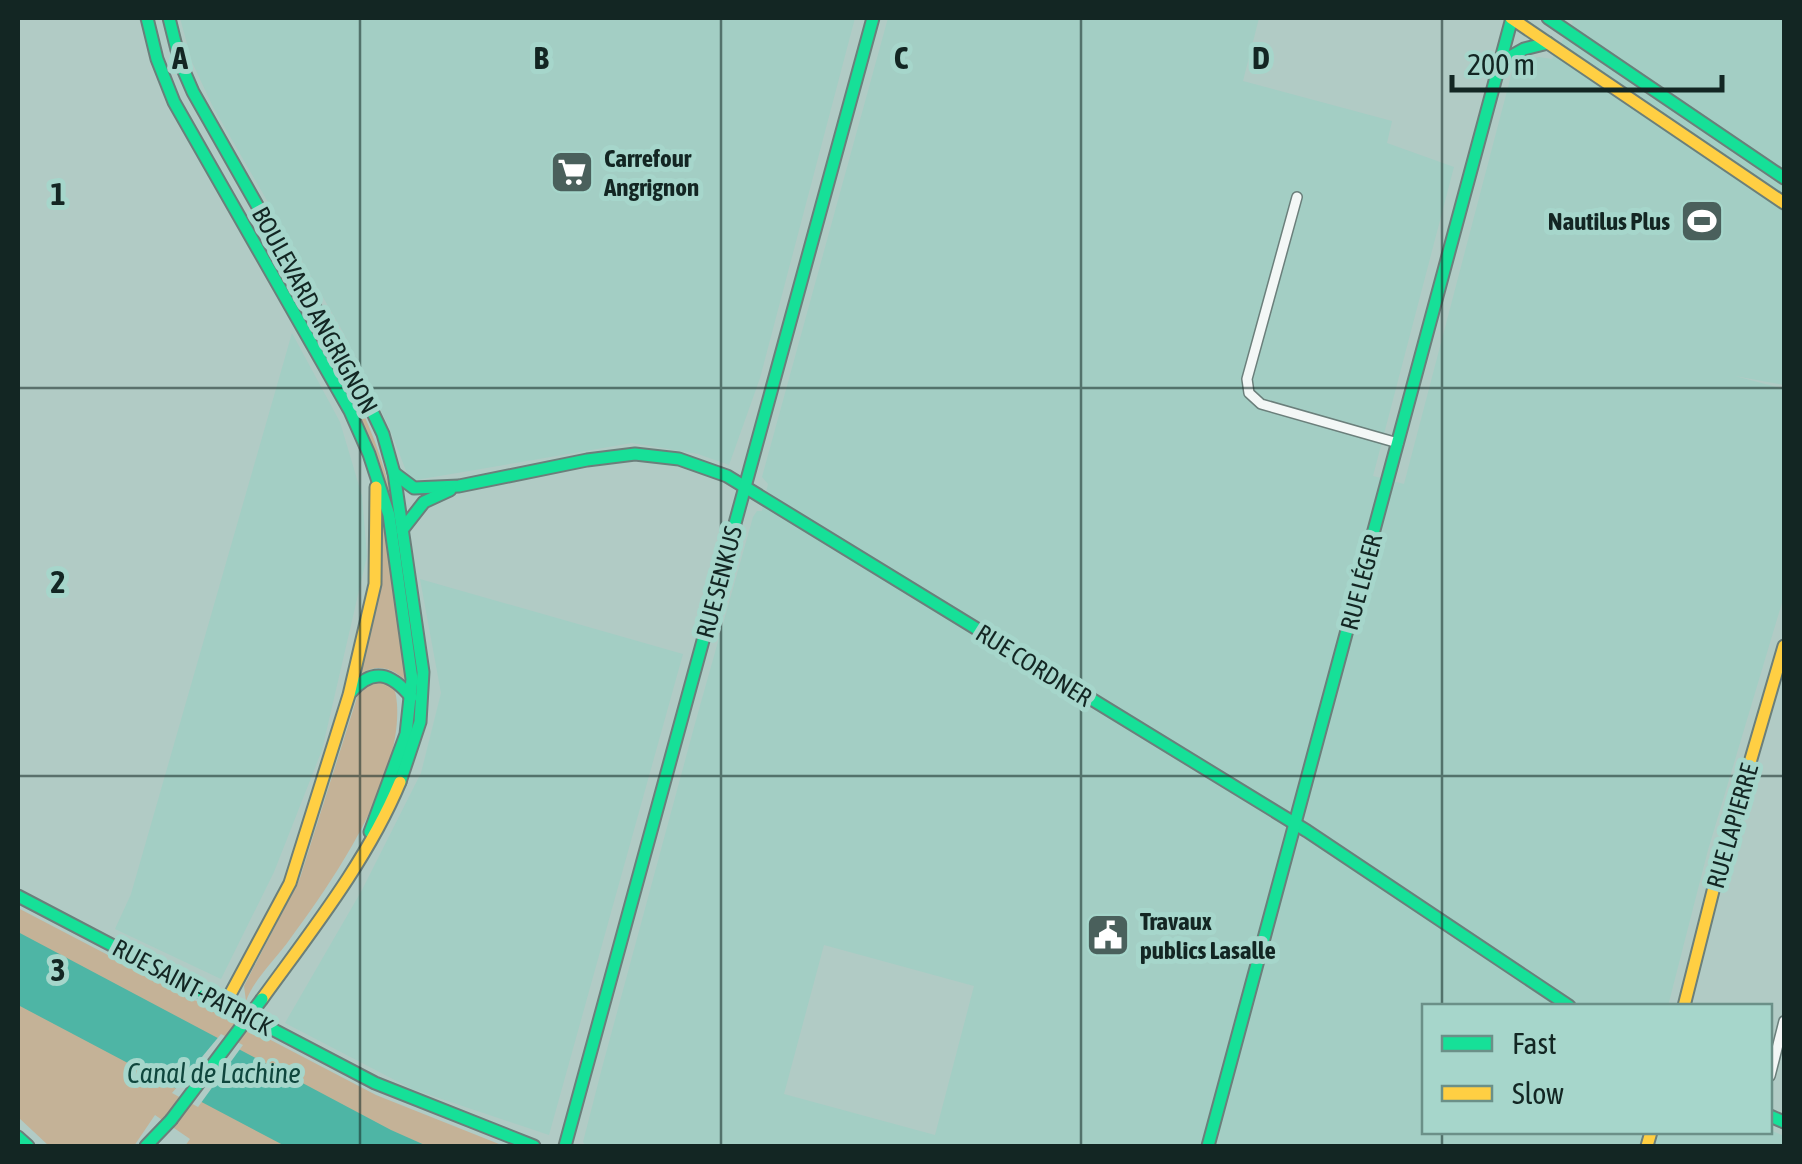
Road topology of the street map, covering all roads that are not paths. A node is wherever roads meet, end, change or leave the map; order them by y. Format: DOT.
graph roads {
  1 [pos="147,18"];
  2 [pos="169,18"];
  3 [pos="874,18"];
  4 [pos="1511,18"];
  5 [pos="1548,18"];
  6 [pos="1548,43"];
  7 [pos="1501,62"];
  8 [pos="1784,178"];
  9 [pos="1298,198"];
  10 [pos="1784,203"];
  11 [pos="1398,443"];
  12 [pos="375,473"];
  13 [pos="394,473"];
  14 [pos="459,486"];
  15 [pos="745,486"];
  16 [pos="402,530"];
  17 [pos="1784,646"];
  18 [pos="1778,690"];
  19 [pos="349,695"];
  20 [pos="411,698"];
  21 [pos="1296,824"];
  22 [pos="366,845"];
  23 [pos="18,896"];
  24 [pos="225,1004"];
  25 [pos="1566,1004"];
  26 [pos="1685,1004"];
  27 [pos="1784,1021"];
  28 [pos="1772,1068"];
  29 [pos="171,1120"];
  30 [pos="18,1137"];
  31 [pos="28,1146"];
  32 [pos="146,1146"];
  33 [pos="156,1146"];
  34 [pos="534,1146"];
  35 [pos="566,1146"];
  36 [pos="1208,1146"];
  1 -- 12 [label="street, BOULEVARD ANGRIGNON"];
  2 -- 13 [label="street, BOULEVARD ANGRIGNON"];
  3 -- 15 [label="street, RUE SENKUS"];
  4 -- 6 [label="street"];
  4 -- 7 [label="street, RUE LÉGER"];
  5 -- 8 [label="street"];
  6 -- 7 [label="street"];
  6 -- 10 [label="street"];
  7 -- 11 [label="street, RUE LÉGER"];
  9 -- 11 [label="street"];
  11 -- 21 [label="street, RUE LÉGER"];
  12 -- 19 [label="street"];
  12 -- 20 [label="street, BOULEVARD ANGRIGNON"];
  13 -- 14 [label="street"];
  13 -- 16 [label="street, BOULEVARD ANGRIGNON"];
  14 -- 15 [label="street, RUE CORDNER"];
  14 -- 16 [label="street"];
  15 -- 21 [label="street, RUE CORDNER"];
  15 -- 35 [label="street, RUE SENKUS"];
  16 -- 22 [label="street, BOULEVARD ANGRIGNON"];
  17 -- 18 [label="street, RUE LAPIERRE"];
  18 -- 26 [label="street, RUE LAPIERRE"];
  19 -- 20 [label="street"];
  19 -- 24 [label="street"];
  20 -- 22 [label="street, BOULEVARD ANGRIGNON"];
  21 -- 25 [label="street, RUE CORDNER"];
  21 -- 36 [label="street, RUE LÉGER"];
  22 -- 29 [label="street, BOULEVARD ANGRIGNON, bridge"];
  23 -- 24 [label="street, RUE SAINT-PATRICK"];
  24 -- 34 [label="street, RUE SAINT-PATRICK"];
  27 -- 28 [label="street"];
  29 -- 32 [label="street, BOULEVARD ANGRIGNON"];
  29 -- 33 [label="street, BOULEVARD ANGRIGNON"];
  30 -- 31 [label="street"];
}
